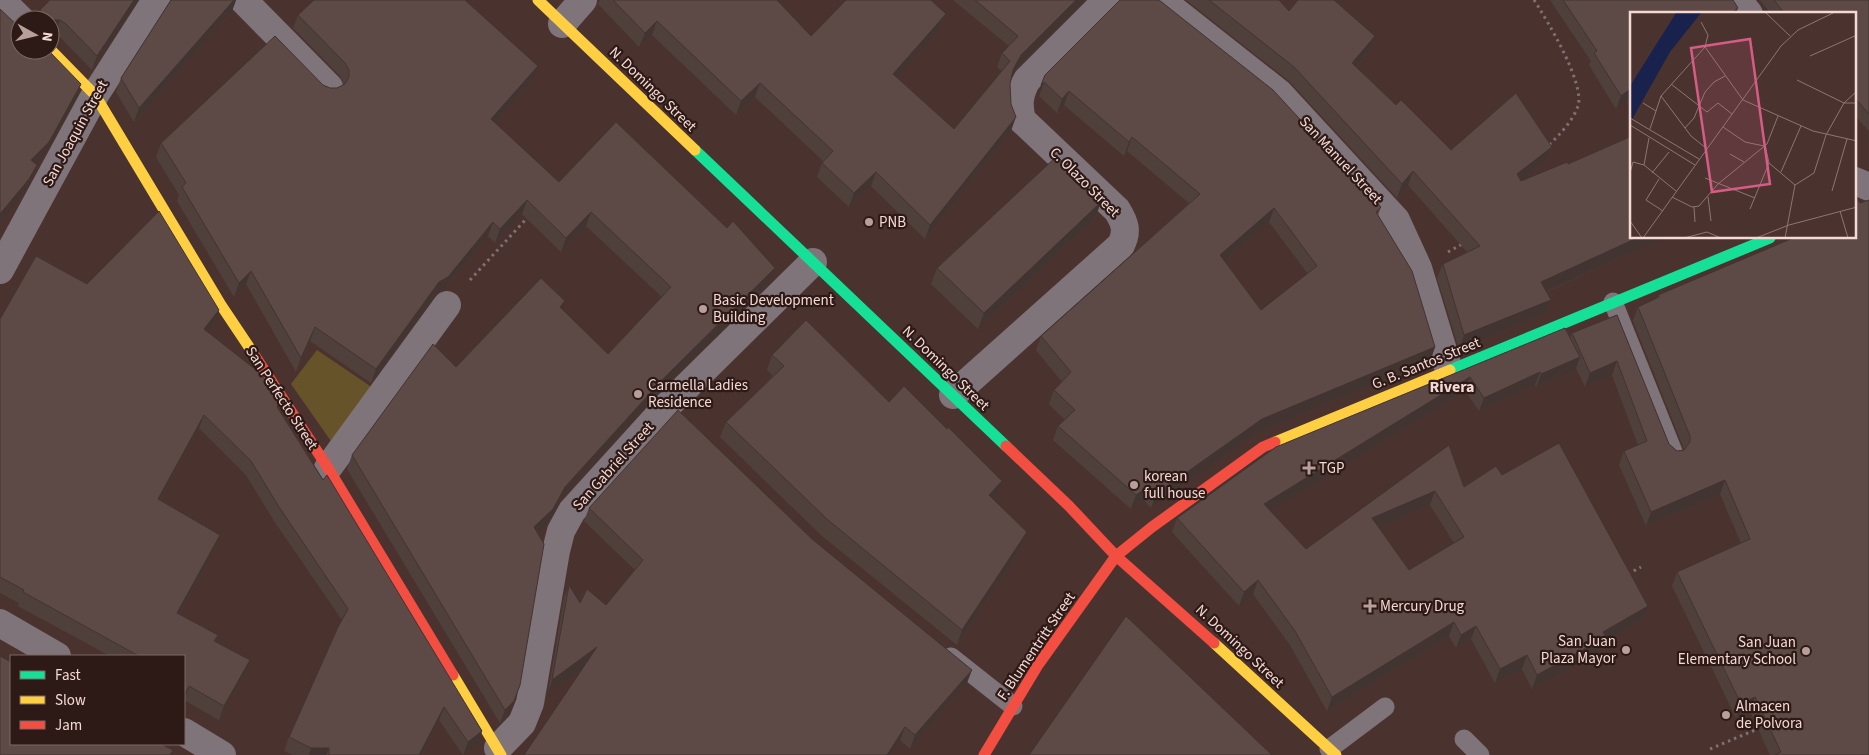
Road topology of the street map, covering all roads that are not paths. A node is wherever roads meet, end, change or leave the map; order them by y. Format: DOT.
graph roads {
  1 [pos="1,0"];
  2 [pos="156,0"];
  3 [pos="244,0"];
  4 [pos="538,0"];
  5 [pos="582,0"];
  6 [pos="1107,0"];
  7 [pos="1161,0"];
  8 [pos="1739,0"];
  9 [pos="11,10"];
  10 [pos="1748,12"];
  11 [pos="562,24"];
  12 [pos="60,59"];
  13 [pos="329,87"];
  14 [pos="95,95"];
  15 [pos="1856,181"];
  16 [pos="1869,187"];
  17 [pos="1768,239"];
  18 [pos="813,262"];
  19 [pos="0,270"];
  20 [pos="1613,302"];
  21 [pos="447,305"];
  22 [pos="1449,370"];
  23 [pos="954,395"];
  24 [pos="1674,454"];
  25 [pos="328,468"];
  26 [pos="1116,556"];
  27 [pos="0,623"];
  28 [pos="934,642"];
  29 [pos="54,655"];
  30 [pos="1013,706"];
  31 [pos="1385,707"];
  32 [pos="185,733"];
  33 [pos="1464,739"];
  34 [pos="500,752"];
  35 [pos="1333,752"];
  36 [pos="222,755"];
  37 [pos="984,755"];
  38 [pos="1480,755"];
  1 -- 9 [label="street"];
  2 -- 14 [label="street, San Joaquin Street"];
  3 -- 13 [label="street"];
  4 -- 11 [label="street, N. Domingo Street"];
  5 -- 11 [label="street"];
  6 -- 23 [label="street, C. Olazo Street"];
  7 -- 22 [label="street, San Manuel Street"];
  8 -- 10 [label="street"];
  11 -- 18 [label="street, N. Domingo Street"];
  12 -- 14 [label="street, San Perfecto Street"];
  14 -- 19 [label="street, San Joaquin Street"];
  14 -- 25 [label="street, San Perfecto Street"];
  15 -- 16 [label="street"];
  17 -- 20 [label="street, G. B. Santos Street"];
  18 -- 23 [label="street, N. Domingo Street"];
  18 -- 34 [label="street, San Gabriel Street"];
  20 -- 22 [label="street, G. B. Santos Street"];
  20 -- 24 [label="lane"];
  21 -- 25 [label="street"];
  22 -- 26 [label="street, G. B. Santos Street"];
  23 -- 26 [label="street, N. Domingo Street"];
  25 -- 34 [label="street, San Perfecto Street"];
  26 -- 30 [label="street, F. Blumentritt Street"];
  26 -- 35 [label="street, N. Domingo Street"];
  27 -- 29 [label="street"];
  28 -- 30 [label="lane"];
  30 -- 37 [label="street, F. Blumentritt Street"];
  31 -- 35 [label="lane"];
  32 -- 36 [label="street"];
  33 -- 38 [label="lane"];
}
